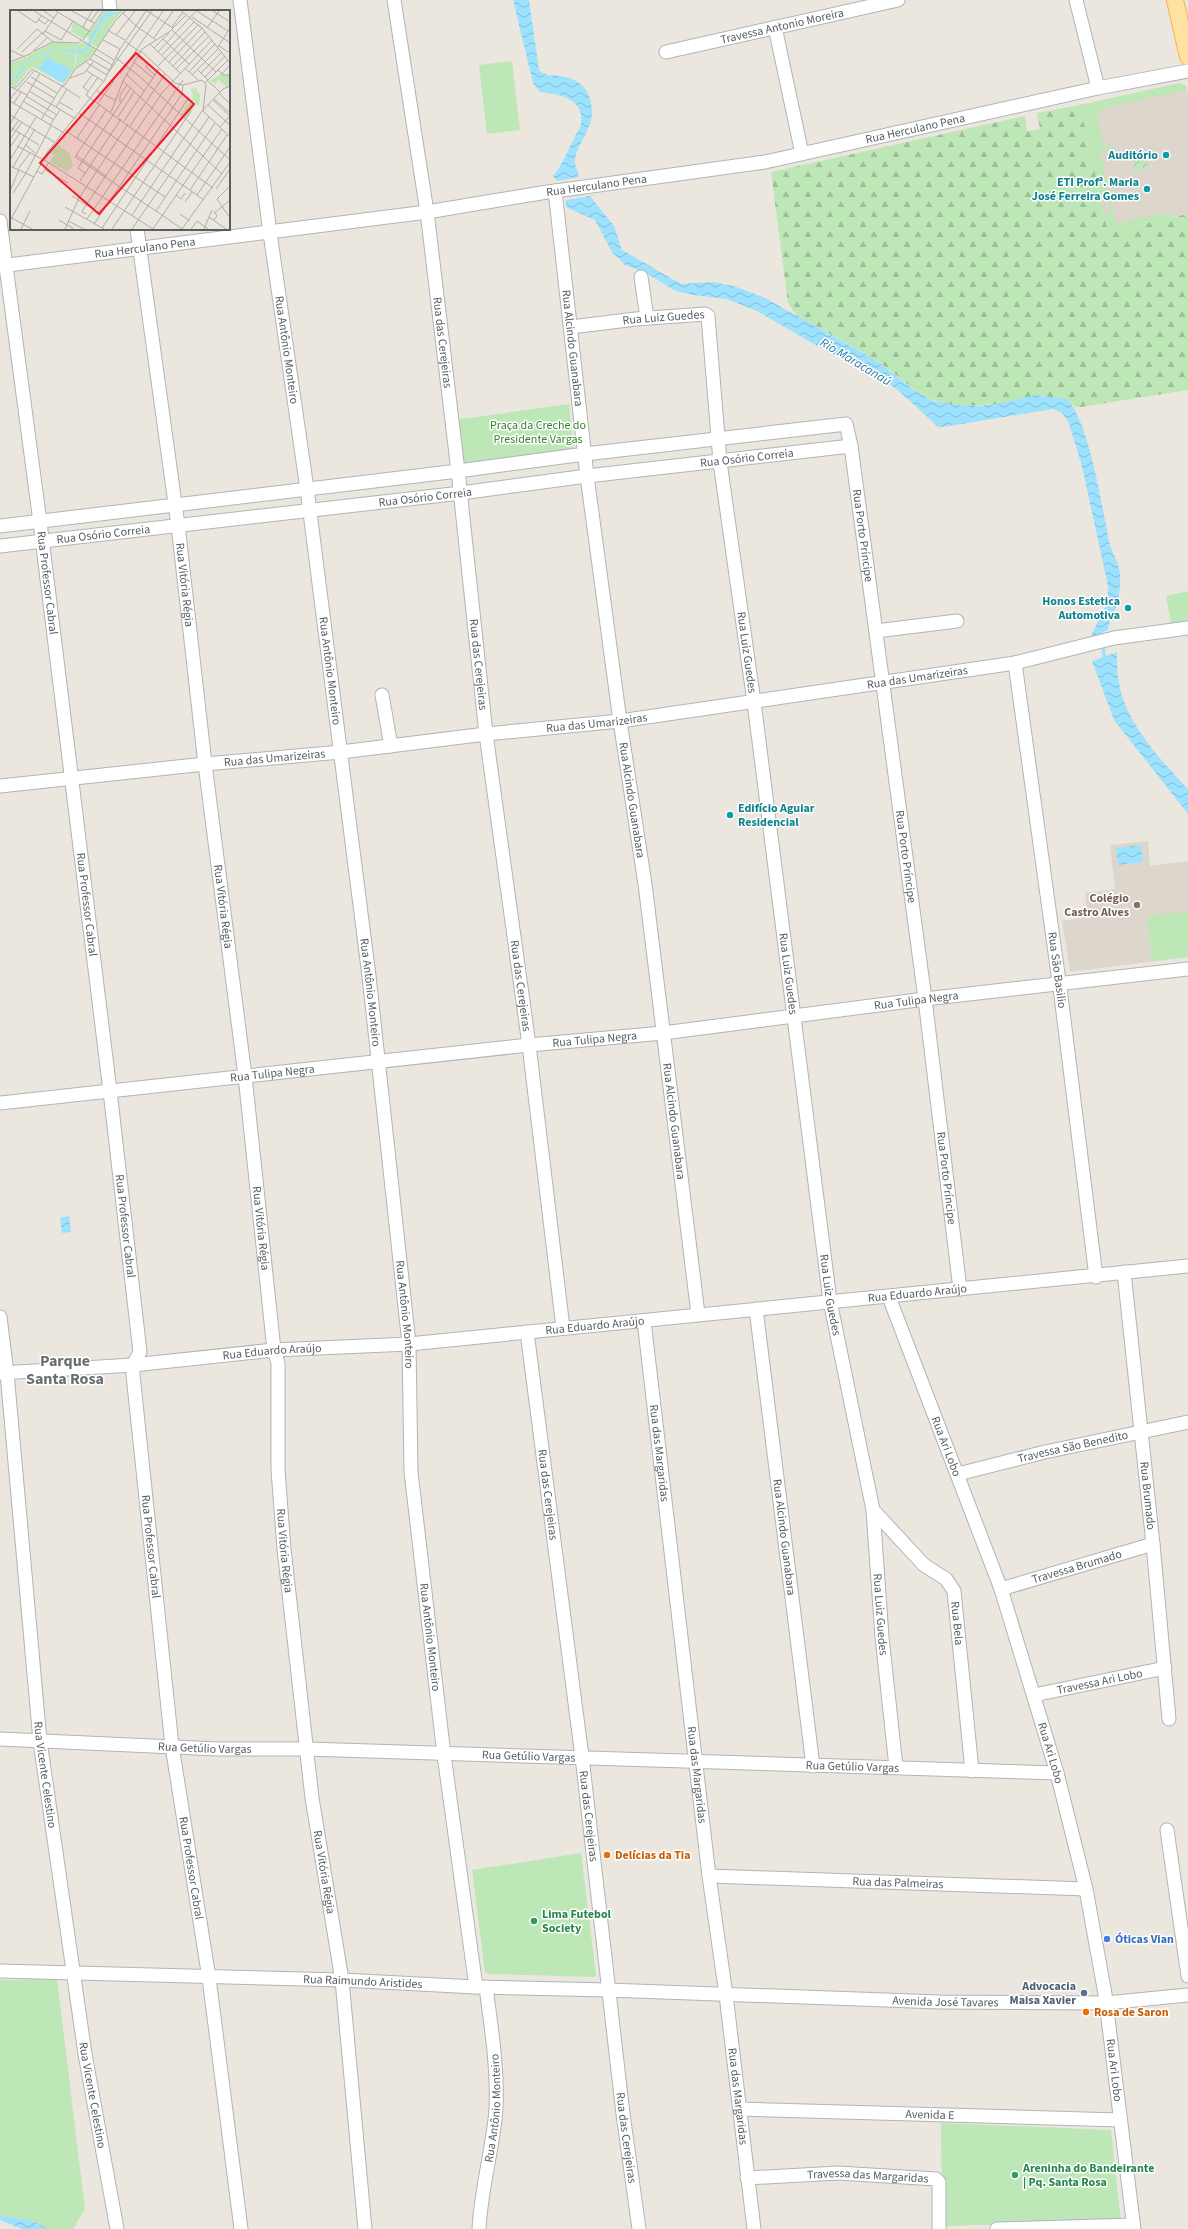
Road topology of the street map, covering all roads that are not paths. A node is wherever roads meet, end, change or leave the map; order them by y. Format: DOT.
graph roads {
  1 [pos="109,0"];
  2 [pos="240,0"];
  3 [pos="394,0"];
  4 [pos="898,0"];
  5 [pos="1076,0"];
  6 [pos="1175,0"];
  7 [pos="110,10"];
  8 [pos="775,28"];
  9 [pos="666,52"];
  10 [pos="1188,57"];
  11 [pos="1188,71"];
  12 [pos="1098,88"];
  13 [pos="802,154"];
  14 [pos="558,191"];
  15 [pos="427,212"];
  16 [pos="0,221"];
  17 [pos="137,230"];
  18 [pos="270,233"];
  19 [pos="140,248"];
  20 [pos="2,266"];
  21 [pos="641,277"];
  22 [pos="647,318"];
  23 [pos="571,327"];
  24 [pos="848,425"];
  25 [pos="719,438"];
  26 [pos="851,446"];
  27 [pos="585,454"];
  28 [pos="720,462"];
  29 [pos="458,471"];
  30 [pos="587,476"];
  31 [pos="307,489"];
  32 [pos="461,493"];
  33 [pos="175,505"];
  34 [pos="310,510"];
  35 [pos="40,522"];
  36 [pos="178,525"];
  37 [pos="0,526"];
  38 [pos="42,542"];
  39 [pos="0,546"];
  40 [pos="957,621"];
  41 [pos="1188,628"];
  42 [pos="876,631"];
  43 [pos="1015,663"];
  44 [pos="883,683"];
  45 [pos="382,695"];
  46 [pos="754,702"];
  47 [pos="620,721"];
  48 [pos="486,734"];
  49 [pos="391,746"];
  50 [pos="341,752"];
  51 [pos="205,764"];
  52 [pos="72,777"];
  53 [pos="0,786"];
  54 [pos="1188,969"];
  55 [pos="1059,983"];
  56 [pos="925,999"];
  57 [pos="794,1017"];
  58 [pos="663,1033"];
  59 [pos="529,1046"];
  60 [pos="378,1062"];
  61 [pos="245,1076"];
  62 [pos="110,1090"];
  63 [pos="0,1103"];
  64 [pos="1188,1266"];
  65 [pos="1124,1272"];
  66 [pos="1096,1276"];
  67 [pos="960,1289"];
  68 [pos="889,1297"];
  69 [pos="830,1301"];
  70 [pos="756,1309"];
  71 [pos="698,1314"];
  72 [pos="0,1317"];
  73 [pos="644,1321"];
  74 [pos="563,1328"];
  75 [pos="527,1332"];
  76 [pos="409,1344"];
  77 [pos="274,1350"];
  78 [pos="133,1365"];
  79 [pos="4,1373"];
  80 [pos="1188,1422"];
  81 [pos="1140,1434"];
  82 [pos="958,1474"];
  83 [pos="873,1510"];
  84 [pos="1153,1544"];
  85 [pos="1001,1589"];
  86 [pos="1165,1668"];
  87 [pos="1034,1695"];
  88 [pos="1169,1719"];
  89 [pos="0,1739"];
  90 [pos="40,1741"];
  91 [pos="172,1746"];
  92 [pos="308,1749"];
  93 [pos="444,1755"];
  94 [pos="582,1757"];
  95 [pos="696,1763"];
  96 [pos="814,1766"];
  97 [pos="896,1767"];
  98 [pos="972,1771"];
  99 [pos="1056,1773"];
  100 [pos="1166,1830"];
  101 [pos="709,1876"];
  102 [pos="1086,1889"];
  103 [pos="0,1971"];
  104 [pos="74,1973"];
  105 [pos="1188,1976"];
  106 [pos="209,1978"];
  107 [pos="342,1980"];
  108 [pos="481,1987"];
  109 [pos="608,1990"];
  110 [pos="726,1994"];
  111 [pos="1188,1995"];
  112 [pos="1106,2003"];
  113 [pos="740,2109"];
  114 [pos="1120,2120"];
  115 [pos="747,2178"];
  116 [pos="1134,2227"];
  117 [pos="116,2229"];
  118 [pos="241,2229"];
  119 [pos="365,2229"];
  120 [pos="479,2229"];
  121 [pos="639,2229"];
  122 [pos="754,2229"];
  123 [pos="939,2229"];
  124 [pos="996,2229"];
  1 -- 7 [label="street"];
  2 -- 18 [label="street, Rua Antônio Monteiro"];
  3 -- 15 [label="street, Rua das Cerejeiras"];
  4 -- 8 [label="street, Travessa Antonio Moreira"];
  5 -- 12 [label="street"];
  6 -- 10 [label="main road"];
  8 -- 9 [label="street, Travessa Antonio Moreira"];
  8 -- 13 [label="street"];
  11 -- 12 [label="street, Rua Herculano Pena"];
  12 -- 13 [label="street, Rua Herculano Pena"];
  13 -- 14 [label="street, Rua Herculano Pena"];
  14 -- 15 [label="street, Rua Herculano Pena"];
  14 -- 23 [label="street, Rua Alcindo Guanabara"];
  15 -- 18 [label="street, Rua Herculano Pena"];
  15 -- 29 [label="street, Rua das Cerejeiras"];
  16 -- 20 [label="street, Rua Professor Cabral"];
  17 -- 19 [label="street, Rua Vitória Régia"];
  18 -- 19 [label="street, Rua Herculano Pena"];
  18 -- 31 [label="street, Rua Antônio Monteiro"];
  19 -- 20 [label="street, Rua Herculano Pena"];
  19 -- 33 [label="street, Rua Vitória Régia"];
  20 -- 35 [label="street, Rua Professor Cabral"];
  21 -- 22 [label="street"];
  22 -- 23 [label="street, Rua Luiz Guedes"];
  22 -- 25 [label="street, Rua Luiz Guedes"];
  23 -- 27 [label="street, Rua Alcindo Guanabara"];
  24 -- 25 [label="street, Rua Osório Correia"];
  24 -- 26 [label="street, Rua Porto Príncipe"];
  25 -- 27 [label="street, Rua Osório Correia"];
  25 -- 28 [label="street, Rua Luiz Guedes"];
  26 -- 28 [label="street, Rua Osório Correia"];
  26 -- 42 [label="street, Rua Porto Príncipe"];
  27 -- 29 [label="street, Rua Osório Correia"];
  27 -- 30 [label="street, Rua Alcindo Guanabara"];
  28 -- 30 [label="street, Rua Osório Correia"];
  28 -- 46 [label="street, Rua Luiz Guedes"];
  29 -- 31 [label="street, Rua Osório Correia"];
  29 -- 32 [label="street, Rua das Cerejeiras"];
  30 -- 32 [label="street, Rua Osório Correia"];
  30 -- 47 [label="street, Rua Alcindo Guanabara"];
  31 -- 33 [label="street, Rua Osório Correia"];
  31 -- 34 [label="street, Rua Antônio Monteiro"];
  32 -- 34 [label="street, Rua Osório Correia"];
  32 -- 48 [label="street, Rua das Cerejeiras"];
  33 -- 35 [label="street, Rua Osório Correia"];
  33 -- 36 [label="street, Rua Vitória Régia"];
  34 -- 36 [label="street, Rua Osório Correia"];
  34 -- 50 [label="street, Rua Antônio Monteiro"];
  35 -- 37 [label="street, Rua Osório Correia"];
  35 -- 38 [label="street, Rua Professor Cabral"];
  36 -- 38 [label="street, Rua Osório Correia"];
  36 -- 51 [label="street, Rua Vitória Régia"];
  38 -- 39 [label="street, Rua Osório Correia"];
  38 -- 52 [label="street, Rua Professor Cabral"];
  40 -- 42 [label="street"];
  41 -- 43 [label="street, Rua das Umarizeiras"];
  42 -- 44 [label="street, Rua Porto Príncipe"];
  43 -- 44 [label="street, Rua das Umarizeiras"];
  43 -- 55 [label="street, Rua São Basilio"];
  44 -- 46 [label="street, Rua das Umarizeiras"];
  44 -- 56 [label="street, Rua Porto Príncipe"];
  45 -- 49 [label="street"];
  46 -- 47 [label="street, Rua das Umarizeiras"];
  46 -- 57 [label="street, Rua Luiz Guedes"];
  47 -- 48 [label="street, Rua das Umarizeiras"];
  47 -- 58 [label="street, Rua Alcindo Guanabara"];
  48 -- 49 [label="street, Rua das Umarizeiras"];
  48 -- 59 [label="street, Rua das Cerejeiras"];
  49 -- 50 [label="street, Rua das Umarizeiras"];
  50 -- 51 [label="street, Rua das Umarizeiras"];
  50 -- 60 [label="street, Rua Antônio Monteiro"];
  51 -- 52 [label="street, Rua das Umarizeiras"];
  51 -- 61 [label="street, Rua Vitória Régia"];
  52 -- 53 [label="street, Rua das Umarizeiras"];
  52 -- 62 [label="street, Rua Professor Cabral"];
  54 -- 55 [label="street, Rua Tulipa Negra"];
  55 -- 56 [label="street, Rua Tulipa Negra"];
  55 -- 66 [label="street, Rua São Basilio"];
  56 -- 57 [label="street, Rua Tulipa Negra"];
  56 -- 67 [label="street, Rua Porto Príncipe"];
  57 -- 58 [label="street, Rua Tulipa Negra"];
  57 -- 69 [label="street, Rua Luiz Guedes"];
  58 -- 59 [label="street, Rua Tulipa Negra"];
  58 -- 71 [label="street, Rua Alcindo Guanabara"];
  59 -- 60 [label="street, Rua Tulipa Negra"];
  59 -- 74 [label="street, Rua das Cerejeiras"];
  60 -- 61 [label="street, Rua Tulipa Negra"];
  60 -- 76 [label="street, Rua Antônio Monteiro"];
  61 -- 62 [label="street, Rua Tulipa Negra"];
  61 -- 77 [label="street, Rua Vitória Régia"];
  62 -- 63 [label="street, Rua Tulipa Negra"];
  62 -- 78 [label="street, Rua Professor Cabral"];
  64 -- 65 [label="street, Rua Eduardo Araújo"];
  65 -- 66 [label="street, Rua Eduardo Araújo"];
  65 -- 81 [label="street, Rua Brumado"];
  66 -- 67 [label="street, Rua Eduardo Araújo"];
  67 -- 68 [label="street, Rua Eduardo Araújo"];
  68 -- 69 [label="street, Rua Eduardo Araújo"];
  68 -- 82 [label="street, Rua Ari Lobo"];
  69 -- 70 [label="street, Rua Eduardo Araújo"];
  69 -- 83 [label="street, Rua Luiz Guedes"];
  70 -- 71 [label="street, Rua Eduardo Araújo"];
  70 -- 96 [label="street, Rua Alcindo Guanabara"];
  71 -- 73 [label="street, Rua Eduardo Araújo"];
  72 -- 79 [label="street, Rua Vicente Celestino"];
  73 -- 74 [label="street, Rua Eduardo Araújo"];
  73 -- 95 [label="street, Rua das Margaridas"];
  74 -- 75 [label="street, Rua Eduardo Araújo"];
  75 -- 76 [label="street, Rua Eduardo Araújo"];
  75 -- 94 [label="street, Rua das Cerejeiras"];
  76 -- 77 [label="street, Rua Eduardo Araújo"];
  76 -- 93 [label="street, Rua Antônio Monteiro"];
  77 -- 78 [label="street, Rua Eduardo Araújo"];
  77 -- 92 [label="street, Rua Vitória Régia"];
  78 -- 79 [label="street, Rua Eduardo Araújo"];
  78 -- 91 [label="street, Rua Professor Cabral"];
  79 -- 90 [label="street, Rua Vicente Celestino"];
  80 -- 81 [label="street, Travessa São Benedito"];
  81 -- 82 [label="street, Travessa São Benedito"];
  81 -- 84 [label="street, Rua Brumado"];
  82 -- 85 [label="street, Rua Ari Lobo"];
  83 -- 97 [label="street, Rua Luiz Guedes"];
  83 -- 98 [label="street, Rua Bela"];
  84 -- 85 [label="street, Travessa Brumado"];
  84 -- 86 [label="street, Rua Brumado"];
  85 -- 87 [label="street, Rua Ari Lobo"];
  86 -- 87 [label="street, Travessa Ari Lobo"];
  86 -- 88 [label="street, Rua Brumado"];
  87 -- 99 [label="street, Rua Ari Lobo"];
  89 -- 90 [label="street, Rua Getúlio Vargas"];
  90 -- 91 [label="street, Rua Getúlio Vargas"];
  90 -- 104 [label="street, Rua Vicente Celestino"];
  91 -- 92 [label="street, Rua Getúlio Vargas"];
  91 -- 106 [label="street, Rua Professor Cabral"];
  92 -- 93 [label="street, Rua Getúlio Vargas"];
  92 -- 107 [label="street, Rua Vitória Régia"];
  93 -- 94 [label="street, Rua Getúlio Vargas"];
  93 -- 108 [label="street, Rua Antônio Monteiro"];
  94 -- 95 [label="street, Rua Getúlio Vargas"];
  94 -- 109 [label="street, Rua das Cerejeiras"];
  95 -- 96 [label="street, Rua Getúlio Vargas"];
  95 -- 101 [label="street, Rua das Margaridas"];
  96 -- 97 [label="street, Rua Getúlio Vargas"];
  97 -- 98 [label="street, Rua Getúlio Vargas"];
  98 -- 99 [label="street, Rua Getúlio Vargas"];
  99 -- 102 [label="street, Rua Ari Lobo"];
  100 -- 105 [label="street"];
  101 -- 102 [label="street, Rua das Palmeiras"];
  101 -- 110 [label="street, Rua das Margaridas"];
  102 -- 112 [label="street, Rua Ari Lobo"];
  103 -- 104 [label="street, Rua Raimundo Aristides"];
  104 -- 106 [label="street, Rua Raimundo Aristides"];
  104 -- 117 [label="street, Rua Vicente Celestino"];
  106 -- 107 [label="street, Rua Raimundo Aristides"];
  106 -- 118 [label="street, Rua Professor Cabral"];
  107 -- 108 [label="street, Rua Raimundo Aristides"];
  107 -- 119 [label="street, Rua Vitória Régia"];
  108 -- 109 [label="street, Rua Raimundo Aristides"];
  108 -- 120 [label="street, Rua Antônio Monteiro"];
  109 -- 110 [label="street, Rua Raimundo Aristides"];
  109 -- 121 [label="street, Rua das Cerejeiras"];
  110 -- 112 [label="street, Avenida José Tavares"];
  110 -- 113 [label="street, Rua das Margaridas"];
  111 -- 112 [label="street, Avenida José Tavares"];
  112 -- 114 [label="street, Rua Ari Lobo"];
  113 -- 114 [label="street, Avenida E"];
  113 -- 115 [label="street, Rua das Margaridas"];
  114 -- 116 [label="street, Rua Ari Lobo"];
  115 -- 122 [label="street, Rua das Margaridas"];
  115 -- 123 [label="street, Travessa das Margaridas"];
  116 -- 124 [label="street"];
}
